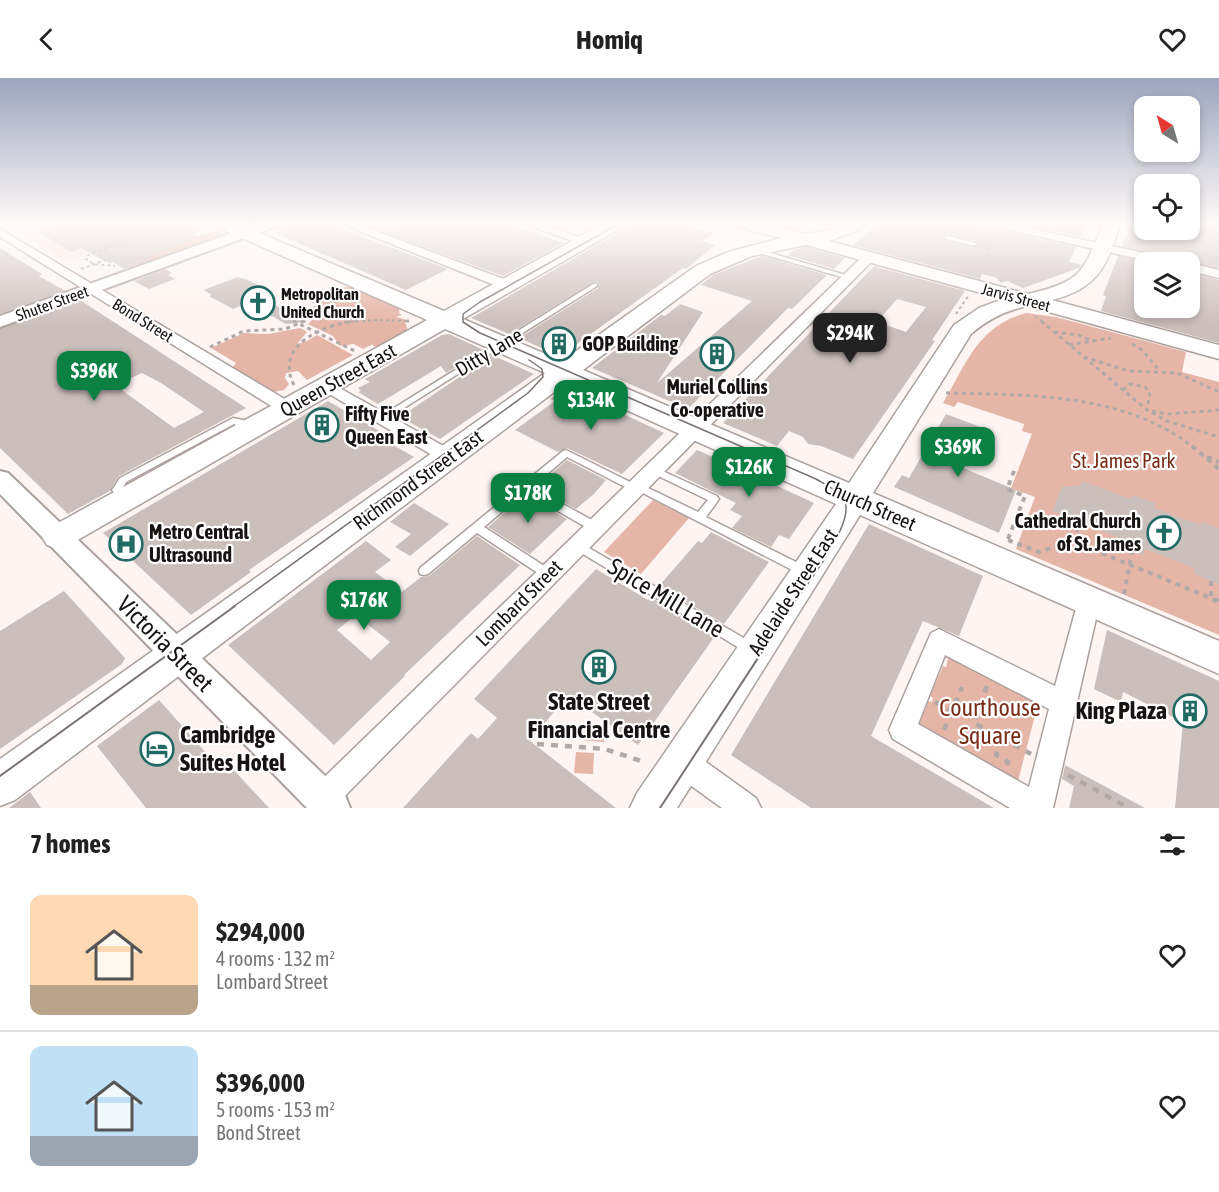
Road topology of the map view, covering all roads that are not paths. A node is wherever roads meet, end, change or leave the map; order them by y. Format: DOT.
graph roads {
  1 [pos="41,257"];
  2 [pos="177,257"];
  3 [pos="303,257"];
  4 [pos="434,257"];
  5 [pos="557,257"];
  6 [pos="718,257"];
  7 [pos="733,257"];
  8 [pos="778,257"];
  9 [pos="869,257"];
  10 [pos="1098,257"];
  11 [pos="715,263"];
  12 [pos="1200,269"];
  13 [pos="1092,271"];
  14 [pos="1219,274"];
  15 [pos="847,277"];
  16 [pos="507,285"];
  17 [pos="595,285"];
  18 [pos="92,288"];
  19 [pos="1031,308"];
  20 [pos="1082,315"];
  21 [pos="445,319"];
  22 [pos="0,322"];
  23 [pos="500,344"];
  24 [pos="1219,352"];
  25 [pos="565,373"];
  26 [pos="327,386"];
  27 [pos="291,399"];
  28 [pos="382,418"];
  29 [pos="694,429"];
  30 [pos="449,457"];
  31 [pos="0,479"];
  32 [pos="641,481"];
  33 [pos="524,487"];
  34 [pos="855,499"];
  35 [pos="699,518"];
  36 [pos="476,527"];
  37 [pos="595,527"];
  38 [pos="58,537"];
  39 [pos="578,545"];
  40 [pos="424,571"];
  41 [pos="806,572"];
  42 [pos="548,574"];
  43 [pos="1089,601"];
  44 [pos="755,650"];
  45 [pos="177,656"];
  46 [pos="1219,658"];
  47 [pos="1064,702"];
  48 [pos="682,762"];
  49 [pos="0,786"];
  50 [pos="327,803"];
  51 [pos="652,808"];
  52 [pos="746,808"];
  53 [pos="1038,808"];
  1 -- 18 [label="street, Bond Street"];
  2 -- 18 [label="street, Shuter Street"];
  3 -- 21 [label="main road, Church Street"];
  4 -- 16 [label="street"];
  5 -- 16 [label="main road, Queen Street East"];
  6 -- 11 [label="main road"];
  7 -- 11 [label="main road, Richmond Street East"];
  8 -- 15 [label="lane"];
  9 -- 15 [label="street, Lombard Street"];
  9 -- 19 [label="main road, Jarvis Street"];
  10 -- 13 [label="main road"];
  11 -- 25 [label="main road, Richmond Street East"];
  12 -- 14 [label="street"];
  13 -- 19 [label="main road, Adelaide Street East"];
  13 -- 20 [label="main road"];
  15 -- 29 [label="street, Lombard Street"];
  16 -- 21 [label="main road, Queen Street East"];
  17 -- 23 [label="lane, Ditty Lane"];
  18 -- 22 [label="street, Shuter Street"];
  18 -- 27 [label="street, Bond Street"];
  19 -- 20 [label="main road, Jarvis Street"];
  19 -- 34 [label="main road, Adelaide Street East"];
  20 -- 24 [label="main road, Jarvis Street"];
  21 -- 23 [label="main road, Church Street"];
  21 -- 26 [label="main road, Queen Street East"];
  23 -- 25 [label="main road, Church Street"];
  23 -- 28 [label="lane, Ditty Lane"];
  25 -- 29 [label="main road, Church Street"];
  25 -- 30 [label="main road, Richmond Street East"];
  26 -- 27 [label="main road, Queen Street East"];
  26 -- 28 [label="street"];
  27 -- 38 [label="main road, Queen Street East"];
  28 -- 30 [label="street"];
  29 -- 32 [label="street, Lombard Street"];
  29 -- 34 [label="main road, Church Street"];
  30 -- 45 [label="main road, Richmond Street East"];
  31 -- 38 [label="street, Victoria Street"];
  32 -- 33 [label="lane"];
  32 -- 35 [label="lane"];
  32 -- 35 [label="lane"];
  32 -- 37 [label="street, Lombard Street"];
  33 -- 36 [label="lane"];
  33 -- 37 [label="lane"];
  34 -- 41 [label="main road, Adelaide Street East"];
  34 -- 43 [label="main road, Church Street"];
  35 -- 41 [label="lane"];
  36 -- 40 [label="lane"];
  36 -- 42 [label="lane"];
  37 -- 39 [label="street, Lombard Street"];
  38 -- 45 [label="street, Victoria Street"];
  39 -- 42 [label="street, Lombard Street"];
  39 -- 44 [label="lane, Spice Mill Lane"];
  41 -- 44 [label="main road, Adelaide Street East"];
  42 -- 50 [label="street, Lombard Street"];
  43 -- 46 [label="main road, Church Street"];
  43 -- 47 [label="street"];
  44 -- 48 [label="main road, Adelaide Street East"];
  45 -- 49 [label="main road, Richmond Street East"];
  45 -- 50 [label="street, Victoria Street"];
  47 -- 53 [label="street"];
  47 -- 53 [label="street"];
  48 -- 51 [label="main road, Adelaide Street East"];
  48 -- 52 [label="street"];
}
